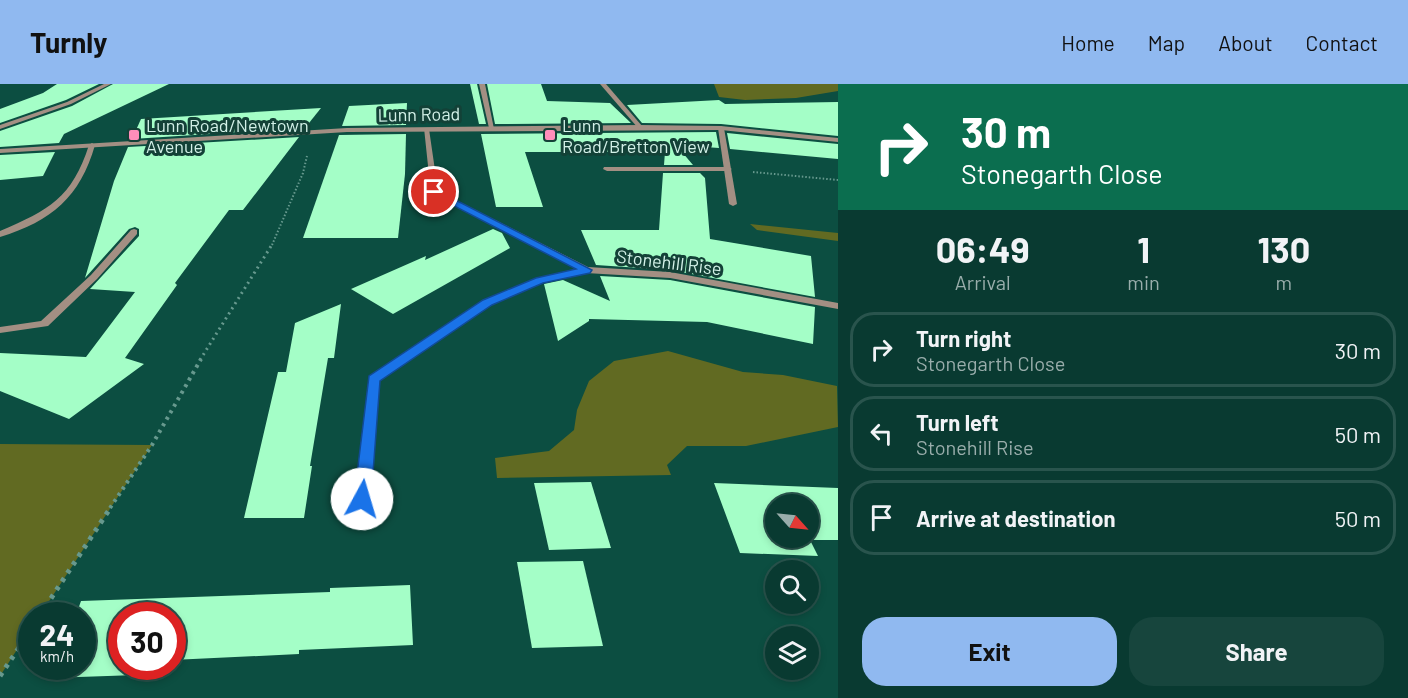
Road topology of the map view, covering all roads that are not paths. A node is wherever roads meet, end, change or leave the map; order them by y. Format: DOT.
graph roads {
  1 [pos="108,84"];
  2 [pos="482,84"];
  3 [pos="603,84"];
  4 [pos="0,127"];
  5 [pos="640,127"];
  6 [pos="492,128"];
  7 [pos="721,128"];
  8 [pos="426,129"];
  9 [pos="838,140"];
  10 [pos="92,145"];
  11 [pos="0,151"];
  12 [pos="607,169"];
  13 [pos="728,169"];
  14 [pos="733,204"];
  15 [pos="134,232"];
  16 [pos="0,234"];
  17 [pos="586,270"];
  18 [pos="838,306"];
  19 [pos="0,330"];
  20 [pos="362,499"];
  1 -- 4 [label="street"];
  2 -- 6 [label="street"];
  3 -- 5 [label="street"];
  5 -- 6 [label="street, Lunn Road"];
  5 -- 7 [label="street, Lunn Road"];
  6 -- 8 [label="street, Lunn Road"];
  7 -- 9 [label="street, Lunn Road"];
  7 -- 13 [label="street"];
  8 -- 10 [label="street, Lunn Road"];
  8 -- 17 [label="street, Stonehill Rise"];
  10 -- 11 [label="street, Lunn Road"];
  10 -- 16 [label="street"];
  12 -- 13 [label="street"];
  13 -- 14 [label="street"];
  15 -- 19 [label="street"];
  17 -- 18 [label="street, Stonehill Rise"];
  17 -- 20 [label="street"];
}
